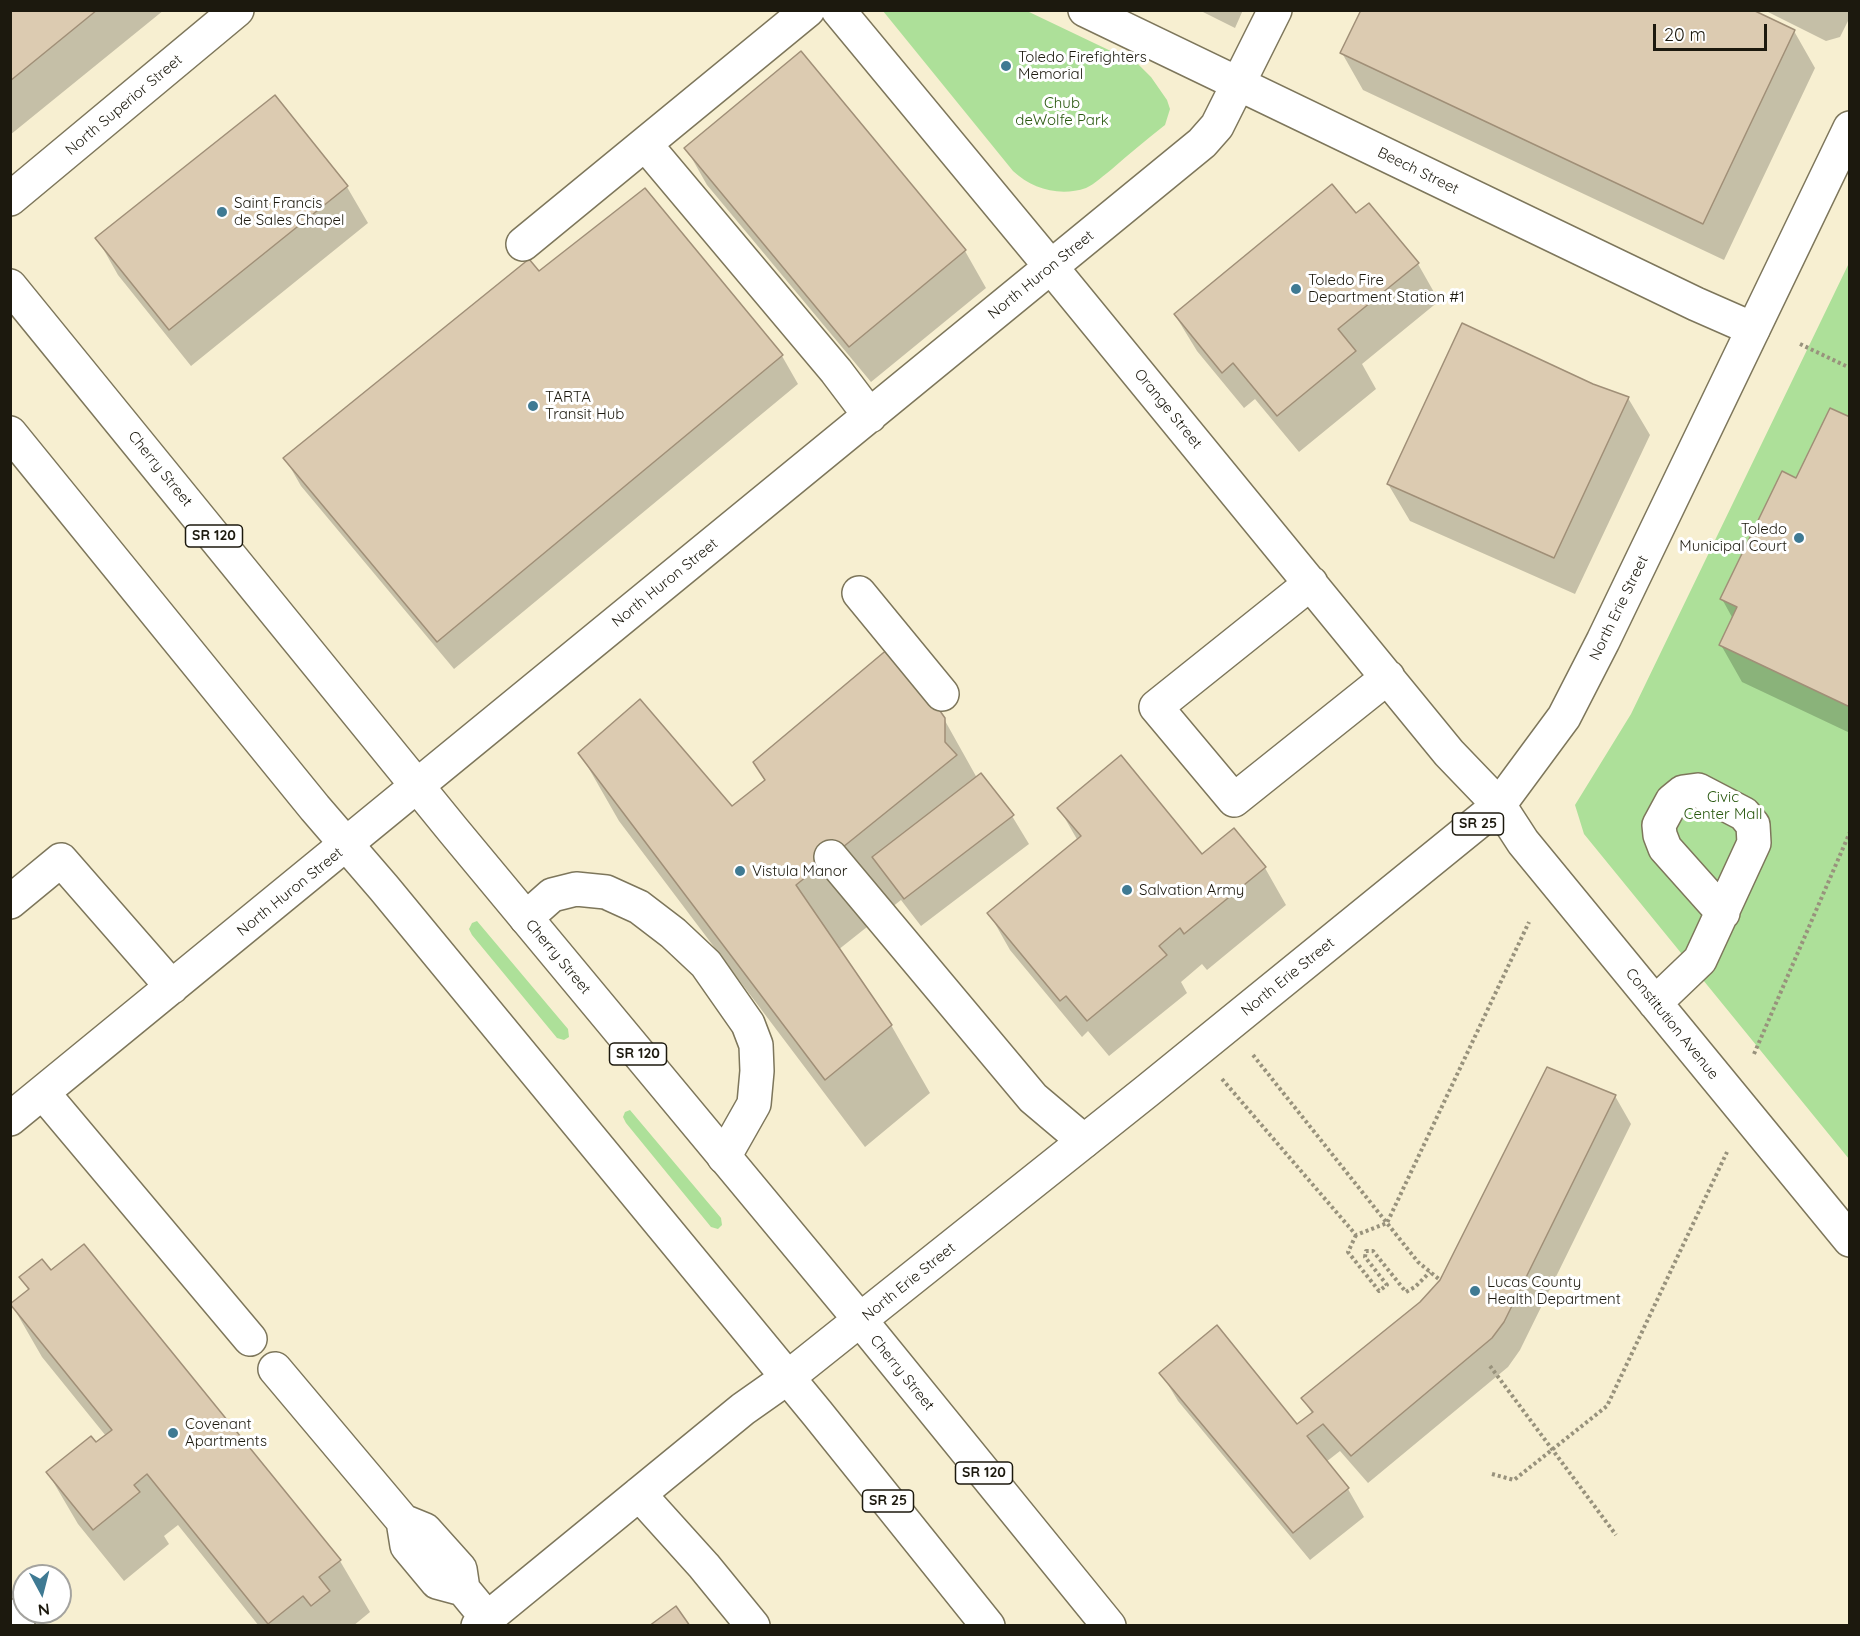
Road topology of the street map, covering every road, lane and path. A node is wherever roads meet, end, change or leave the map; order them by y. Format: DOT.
graph roads {
  1 [pos="237,10"];
  2 [pos="808,10"];
  3 [pos="838,10"];
  4 [pos="1085,10"];
  5 [pos="1275,10"];
  6 [pos="1239,83"];
  7 [pos="1850,128"];
  8 [pos="645,144"];
  9 [pos="10,199"];
  10 [pos="523,244"];
  11 [pos="1052,267"];
  12 [pos="10,286"];
  13 [pos="1753,329"];
  14 [pos="1800,344"];
  15 [pos="1850,368"];
  16 [pos="870,416"];
  17 [pos="10,433"];
  18 [pos="1311,583"];
  19 [pos="859,592"];
  20 [pos="1388,677"];
  21 [pos="942,694"];
  22 [pos="418,786"];
  23 [pos="1499,805"];
  24 [pos="1850,832"];
  25 [pos="347,845"];
  26 [pos="831,857"];
  27 [pos="10,903"];
  28 [pos="1723,913"];
  29 [pos="526,918"];
  30 [pos="1529,922"];
  31 [pos="172,987"];
  32 [pos="1655,1003"];
  33 [pos="1754,1054"];
  34 [pos="1253,1055"];
  35 [pos="1222,1080"];
  36 [pos="43,1093"];
  37 [pos="12,1115"];
  38 [pos="1084,1141"];
  39 [pos="1727,1152"];
  40 [pos="724,1157"];
  41 [pos="1387,1223"];
  42 [pos="1356,1235"];
  43 [pos="1850,1240"];
  44 [pos="1430,1272"];
  45 [pos="1440,1280"];
  46 [pos="861,1321"];
  47 [pos="250,1338"];
  48 [pos="1490,1366"];
  49 [pos="275,1369"];
  50 [pos="787,1378"];
  51 [pos="1553,1450"];
  52 [pos="1492,1474"];
  53 [pos="639,1494"];
  54 [pos="1616,1535"];
  55 [pos="10,1616"];
  56 [pos="483,1622"];
  57 [pos="18,1626"];
  58 [pos="753,1626"];
  59 [pos="988,1626"];
  60 [pos="1109,1626"];
  1 -- 9 [label="main road, North Superior Street"];
  2 -- 8 [label="main road"];
  3 -- 11 [label="main road, Orange Street"];
  4 -- 6 [label="main road, Beech Street"];
  5 -- 6 [label="main road, North Huron Street"];
  6 -- 11 [label="main road, North Huron Street"];
  6 -- 13 [label="main road, Beech Street"];
  7 -- 13 [label="main road, North Erie Street / SR 25"];
  8 -- 10 [label="main road"];
  8 -- 16 [label="main road"];
  11 -- 16 [label="main road, North Huron Street"];
  11 -- 18 [label="main road, Orange Street"];
  12 -- 22 [label="main road, Cherry Street / SR 120"];
  13 -- 23 [label="main road, North Erie Street / SR 25"];
  14 -- 15 [label="path"];
  16 -- 22 [label="main road, North Huron Street"];
  17 -- 25 [label="main road"];
  18 -- 20 [label="main road, Orange Street"];
  18 -- 20 [label="main road"];
  19 -- 21 [label="main road"];
  20 -- 23 [label="main road, Orange Street"];
  22 -- 25 [label="main road, North Huron Street"];
  22 -- 29 [label="main road, Cherry Street / SR 120"];
  23 -- 32 [label="main road, Constitution Avenue"];
  23 -- 38 [label="main road, North Erie Street / SR 25"];
  24 -- 33 [label="path"];
  25 -- 31 [label="main road, North Huron Street"];
  25 -- 50 [label="main road"];
  26 -- 38 [label="main road"];
  27 -- 31 [label="main road"];
  28 -- 32 [label="main road"];
  29 -- 40 [label="main road, Cherry Street / SR 120"];
  29 -- 40 [label="main road"];
  30 -- 41 [label="path"];
  31 -- 36 [label="main road, North Huron Street"];
  32 -- 43 [label="main road, Constitution Avenue"];
  34 -- 41 [label="path"];
  35 -- 42 [label="path"];
  36 -- 37 [label="main road, North Huron Street"];
  36 -- 47 [label="main road"];
  38 -- 46 [label="main road, North Erie Street / SR 25"];
  39 -- 51 [label="path"];
  40 -- 46 [label="main road, Cherry Street / SR 120"];
  41 -- 42 [label="path"];
  41 -- 44 [label="path"];
  42 -- 44 [label="path"];
  44 -- 45 [label="path"];
  46 -- 50 [label="main road, North Erie Street / SR 25"];
  46 -- 60 [label="main road, Cherry Street / SR 120"];
  48 -- 51 [label="path"];
  49 -- 56 [label="main road"];
  50 -- 53 [label="main road, North Erie Street"];
  50 -- 59 [label="main road, SR 25"];
  51 -- 52 [label="path"];
  51 -- 54 [label="path"];
  53 -- 56 [label="main road, North Erie Street"];
  53 -- 58 [label="main road"];
  55 -- 57 [label="main road"];
}
